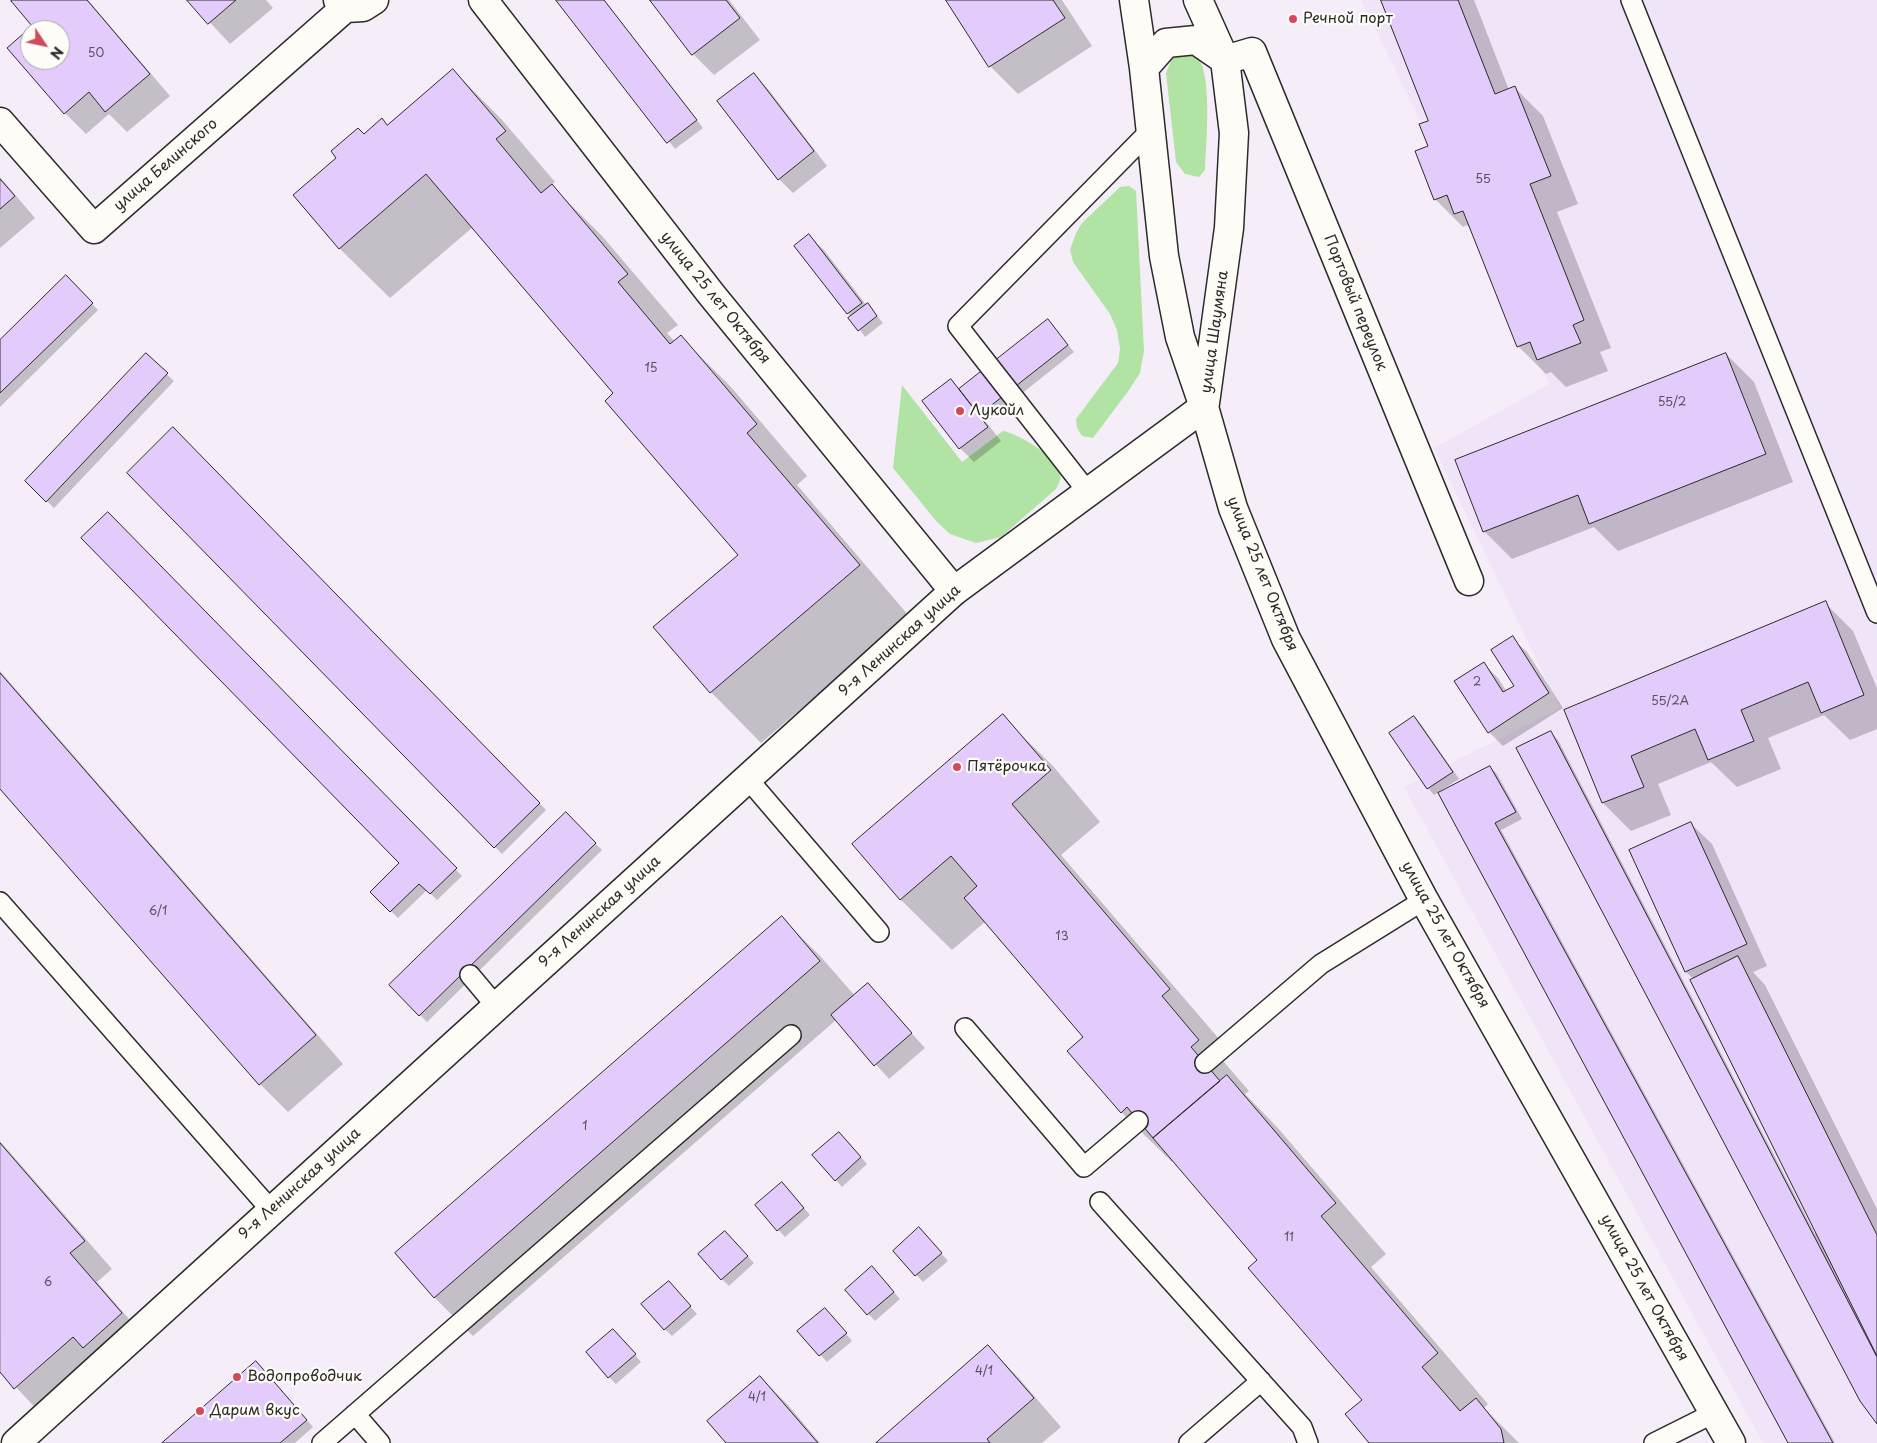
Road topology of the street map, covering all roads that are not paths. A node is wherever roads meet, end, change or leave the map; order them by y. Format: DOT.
graph roads {
  1 [pos="374,0"];
  2 [pos="483,0"];
  3 [pos="1134,0"];
  4 [pos="1198,0"];
  5 [pos="1631,0"];
  6 [pos="342,4"];
  7 [pos="1225,60"];
  8 [pos="1144,68"];
  9 [pos="0,122"];
  10 [pos="1150,131"];
  11 [pos="1204,406"];
  12 [pos="1087,491"];
  13 [pos="1469,581"];
  14 [pos="954,591"];
  15 [pos="1877,613"];
  16 [pos="747,778"];
  17 [pos="1424,900"];
  18 [pos="0,902"];
  19 [pos="878,932"];
  20 [pos="470,975"];
  21 [pos="496,1006"];
  22 [pos="965,1028"];
  23 [pos="791,1035"];
  24 [pos="1205,1063"];
  25 [pos="1138,1121"];
  26 [pos="1100,1202"];
  27 [pos="271,1210"];
  28 [pos="1261,1381"];
  29 [pos="1714,1413"];
  30 [pos="355,1414"];
  31 [pos="16,1443"];
  32 [pos="322,1443"];
  33 [pos="380,1443"];
  34 [pos="1189,1443"];
  35 [pos="1308,1443"];
  36 [pos="1654,1443"];
  37 [pos="1731,1443"];
  1 -- 6 [label="street"];
  2 -- 14 [label="street, улица 25 лет Октября"];
  3 -- 8 [label="street, улица Шаумяна"];
  4 -- 7 [label="street, улица Шаумяна"];
  5 -- 15 [label="lane"];
  6 -- 9 [label="street, улица Белинского"];
  7 -- 8 [label="street"];
  7 -- 11 [label="street, улица Шаумяна"];
  7 -- 13 [label="street, Портовый переулок"];
  8 -- 10 [label="street, улица Шаумяна"];
  10 -- 11 [label="street, улица Шаумяна"];
  10 -- 12 [label="lane"];
  11 -- 12 [label="street, 9-я Ленинская улица"];
  11 -- 17 [label="street, улица 25 лет Октября"];
  12 -- 14 [label="street, 9-я Ленинская улица"];
  14 -- 16 [label="street, 9-я Ленинская улица"];
  16 -- 19 [label="lane"];
  16 -- 21 [label="street, 9-я Ленинская улица"];
  17 -- 24 [label="lane"];
  17 -- 29 [label="street, улица 25 лет Октября"];
  18 -- 27 [label="lane"];
  20 -- 21 [label="lane"];
  21 -- 27 [label="street, 9-я Ленинская улица"];
  22 -- 25 [label="lane"];
  23 -- 30 [label="lane"];
  26 -- 28 [label="lane"];
  27 -- 31 [label="street, 9-я Ленинская улица"];
  28 -- 34 [label="lane"];
  28 -- 35 [label="lane"];
  29 -- 36 [label="lane"];
  29 -- 37 [label="street, улица 25 лет Октября"];
  30 -- 32 [label="lane"];
  30 -- 33 [label="lane"];
}
